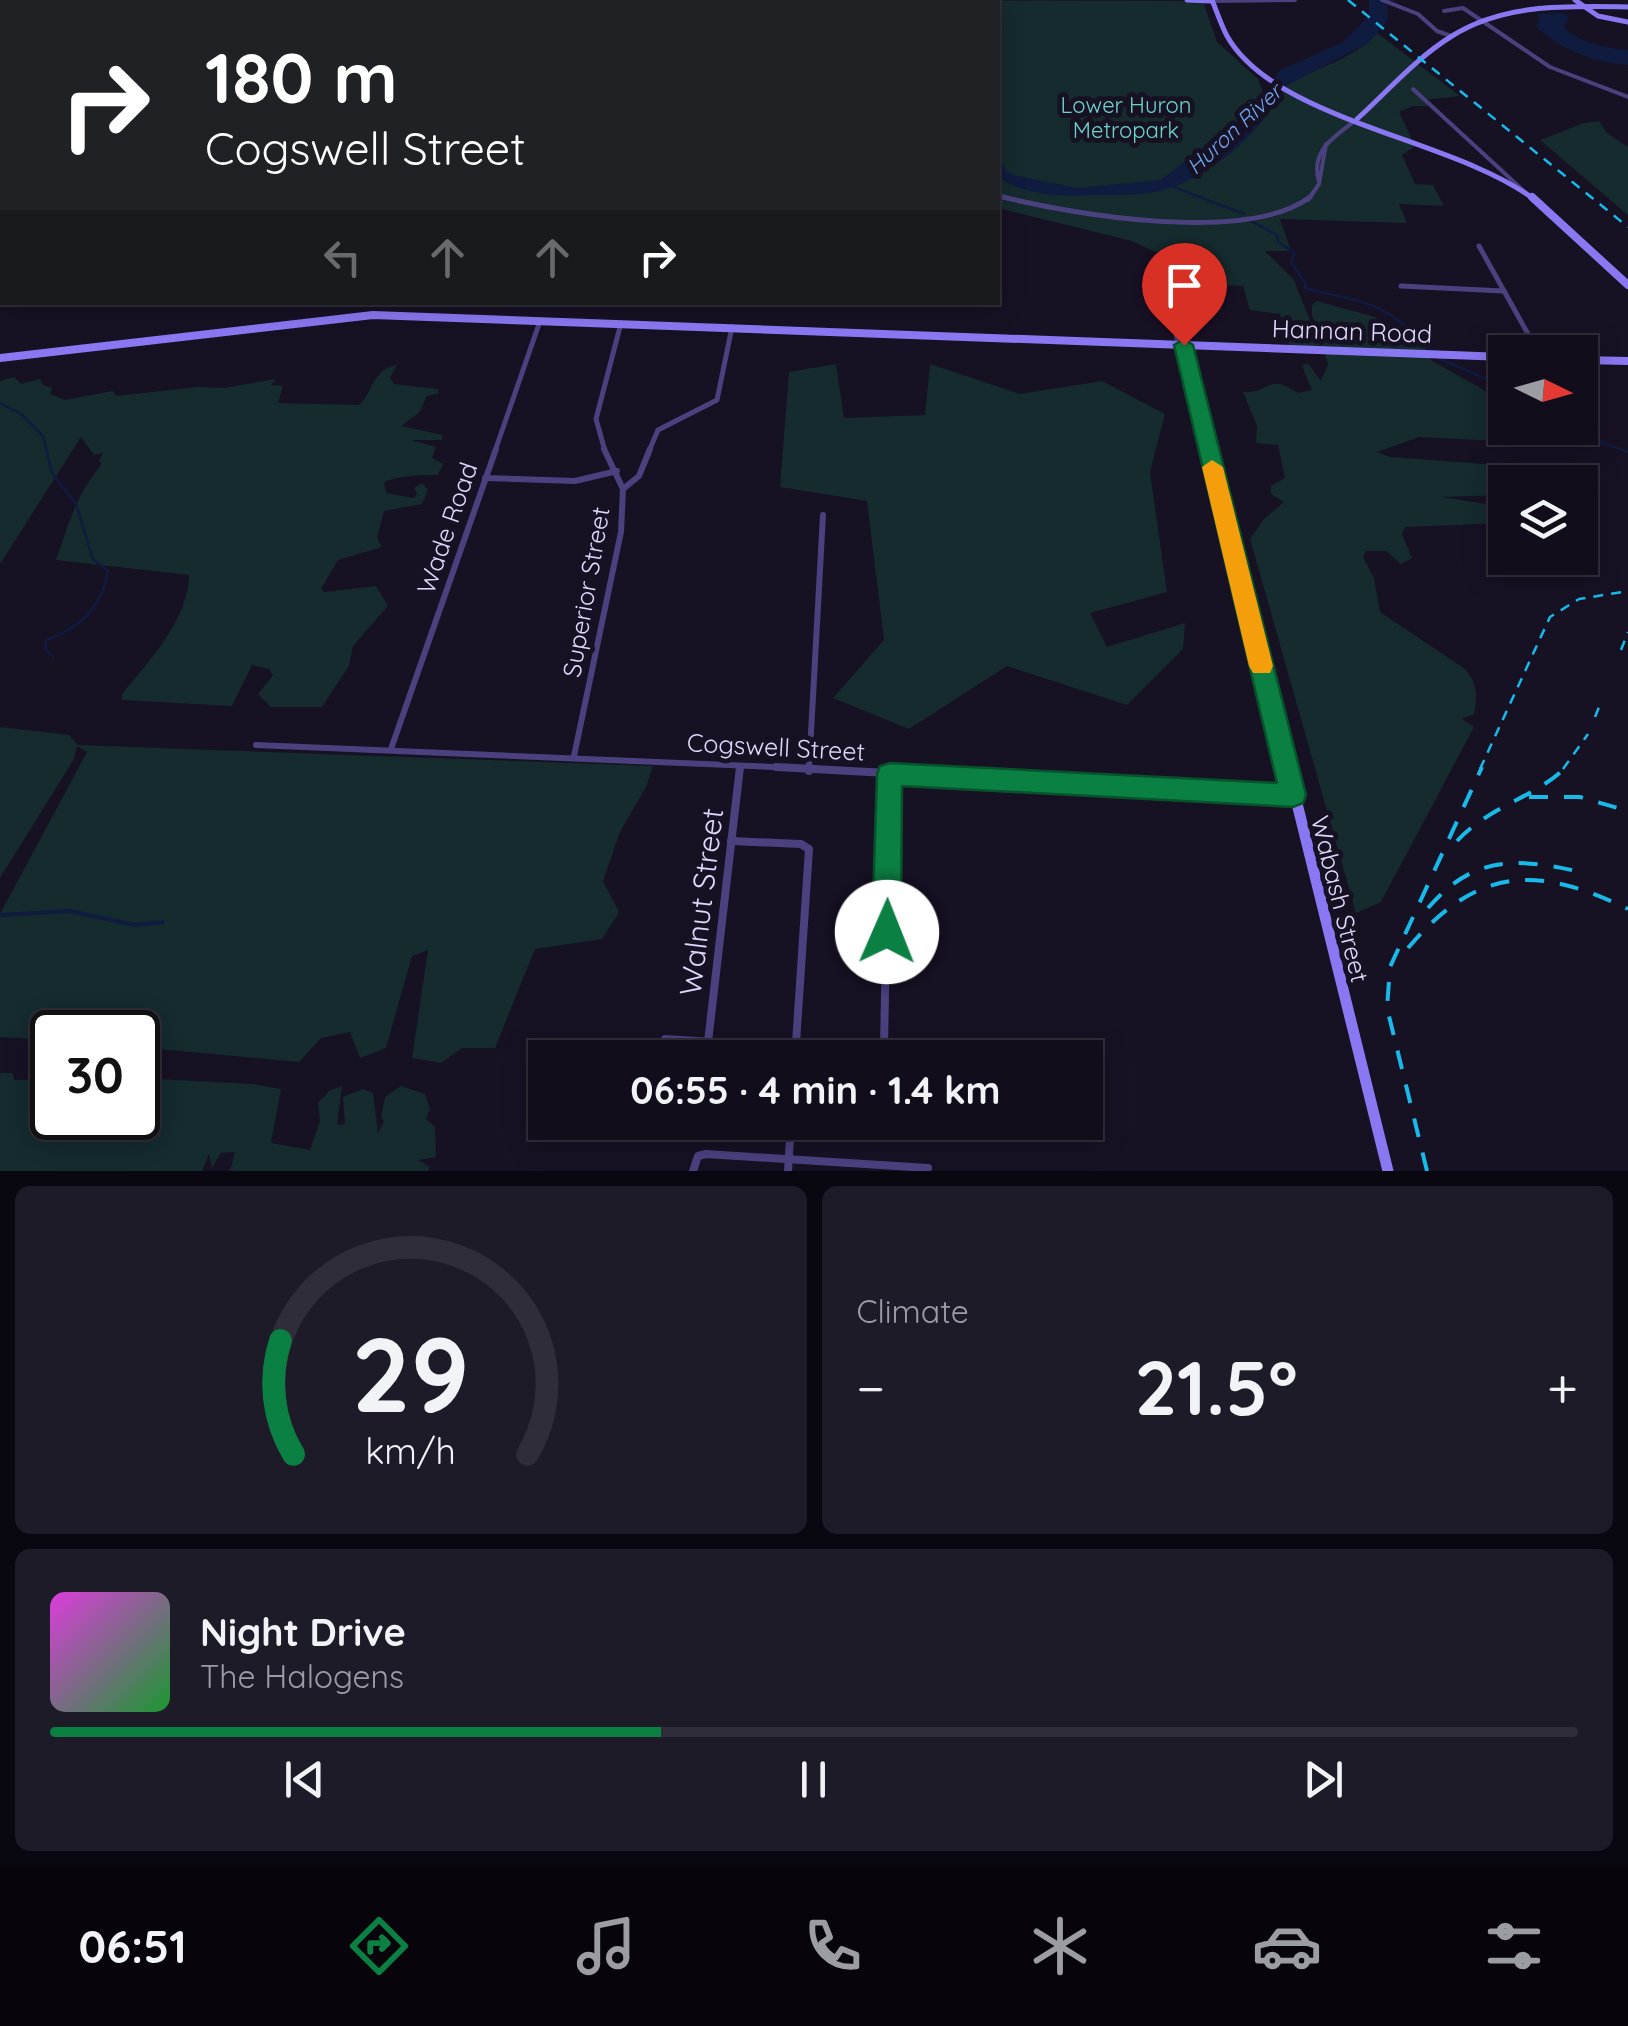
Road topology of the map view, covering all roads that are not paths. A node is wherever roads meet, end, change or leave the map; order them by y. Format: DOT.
graph roads {
  1 [pos="1187,0"];
  2 [pos="1212,0"];
  3 [pos="1295,0"];
  4 [pos="1382,0"];
  5 [pos="1575,0"];
  6 [pos="1582,7"];
  7 [pos="1628,8"];
  8 [pos="1444,11"];
  9 [pos="1483,22"];
  10 [pos="1628,22"];
  11 [pos="1452,36"];
  12 [pos="1266,76"];
  13 [pos="1414,89"];
  14 [pos="1628,97"];
  15 [pos="1357,119"];
  16 [pos="1497,166"];
  17 [pos="1487,170"];
  18 [pos="1504,176"];
  19 [pos="1000,196"];
  20 [pos="1480,246"];
  21 [pos="1167,278"];
  22 [pos="1628,285"];
  23 [pos="1400,286"];
  24 [pos="1504,291"];
  25 [pos="540,320"];
  26 [pos="620,324"];
  27 [pos="732,332"];
  28 [pos="1529,335"];
  29 [pos="1181,345"];
  30 [pos="1488,356"];
  31 [pos="0,358"];
  32 [pos="1598,361"];
  33 [pos="1628,362"];
  34 [pos="617,471"];
  35 [pos="485,478"];
  36 [pos="623,489"];
  37 [pos="824,515"];
  38 [pos="256,745"];
  39 [pos="391,749"];
  40 [pos="574,756"];
  41 [pos="740,767"];
  42 [pos="809,771"];
  43 [pos="890,774"];
  44 [pos="1293,795"];
  45 [pos="731,840"];
  46 [pos="708,1040"];
  47 [pos="797,1040"];
  48 [pos="885,1040"];
  49 [pos="790,1140"];
  50 [pos="788,1165"];
  51 [pos="883,1168"];
  52 [pos="928,1168"];
  53 [pos="693,1171"];
  54 [pos="1388,1171"];
  1 -- 2 [label="street"];
  2 -- 3 [label="street"];
  2 -- 12 [label="main road"];
  4 -- 11 [label="street"];
  5 -- 6 [label="street"];
  6 -- 7 [label="street"];
  6 -- 9 [label="street"];
  6 -- 10 [label="street"];
  8 -- 9 [label="street"];
  9 -- 11 [label="street"];
  9 -- 14 [label="street"];
  11 -- 15 [label="street"];
  12 -- 15 [label="street"];
  13 -- 16 [label="street"];
  15 -- 17 [label="street"];
  15 -- 19 [label="street"];
  16 -- 17 [label="main road"];
  16 -- 18 [label="street"];
  17 -- 18 [label="street"];
  18 -- 22 [label="street"];
  20 -- 24 [label="street"];
  21 -- 29 [label="street, Wabash Street"];
  23 -- 24 [label="street"];
  24 -- 28 [label="street"];
  25 -- 26 [label="street, Hannan Road"];
  25 -- 31 [label="street, Hannan Road"];
  25 -- 35 [label="street, Wade Road"];
  26 -- 27 [label="street, Hannan Road"];
  26 -- 34 [label="street, Superior Street"];
  27 -- 29 [label="street, Hannan Road"];
  27 -- 36 [label="street"];
  29 -- 30 [label="street, Hannan Road"];
  29 -- 44 [label="street, Wabash Street"];
  32 -- 33 [label="street"];
  34 -- 35 [label="street"];
  34 -- 36 [label="street, Superior Street"];
  35 -- 39 [label="street, Wade Road"];
  36 -- 40 [label="street, Superior Street"];
  37 -- 42 [label="street"];
  38 -- 39 [label="street, Cogswell Street"];
  39 -- 40 [label="street, Cogswell Street"];
  40 -- 41 [label="street, Cogswell Street"];
  41 -- 42 [label="street, Cogswell Street"];
  41 -- 45 [label="street, Walnut Street"];
  42 -- 43 [label="street, Cogswell Street"];
  43 -- 44 [label="street, Cogswell Street"];
  43 -- 48 [label="street"];
  44 -- 54 [label="street, Wabash Street"];
  45 -- 46 [label="street, Walnut Street"];
  45 -- 47 [label="street"];
  49 -- 50 [label="street"];
  50 -- 51 [label="street"];
  50 -- 53 [label="street"];
  51 -- 52 [label="street"];
}
